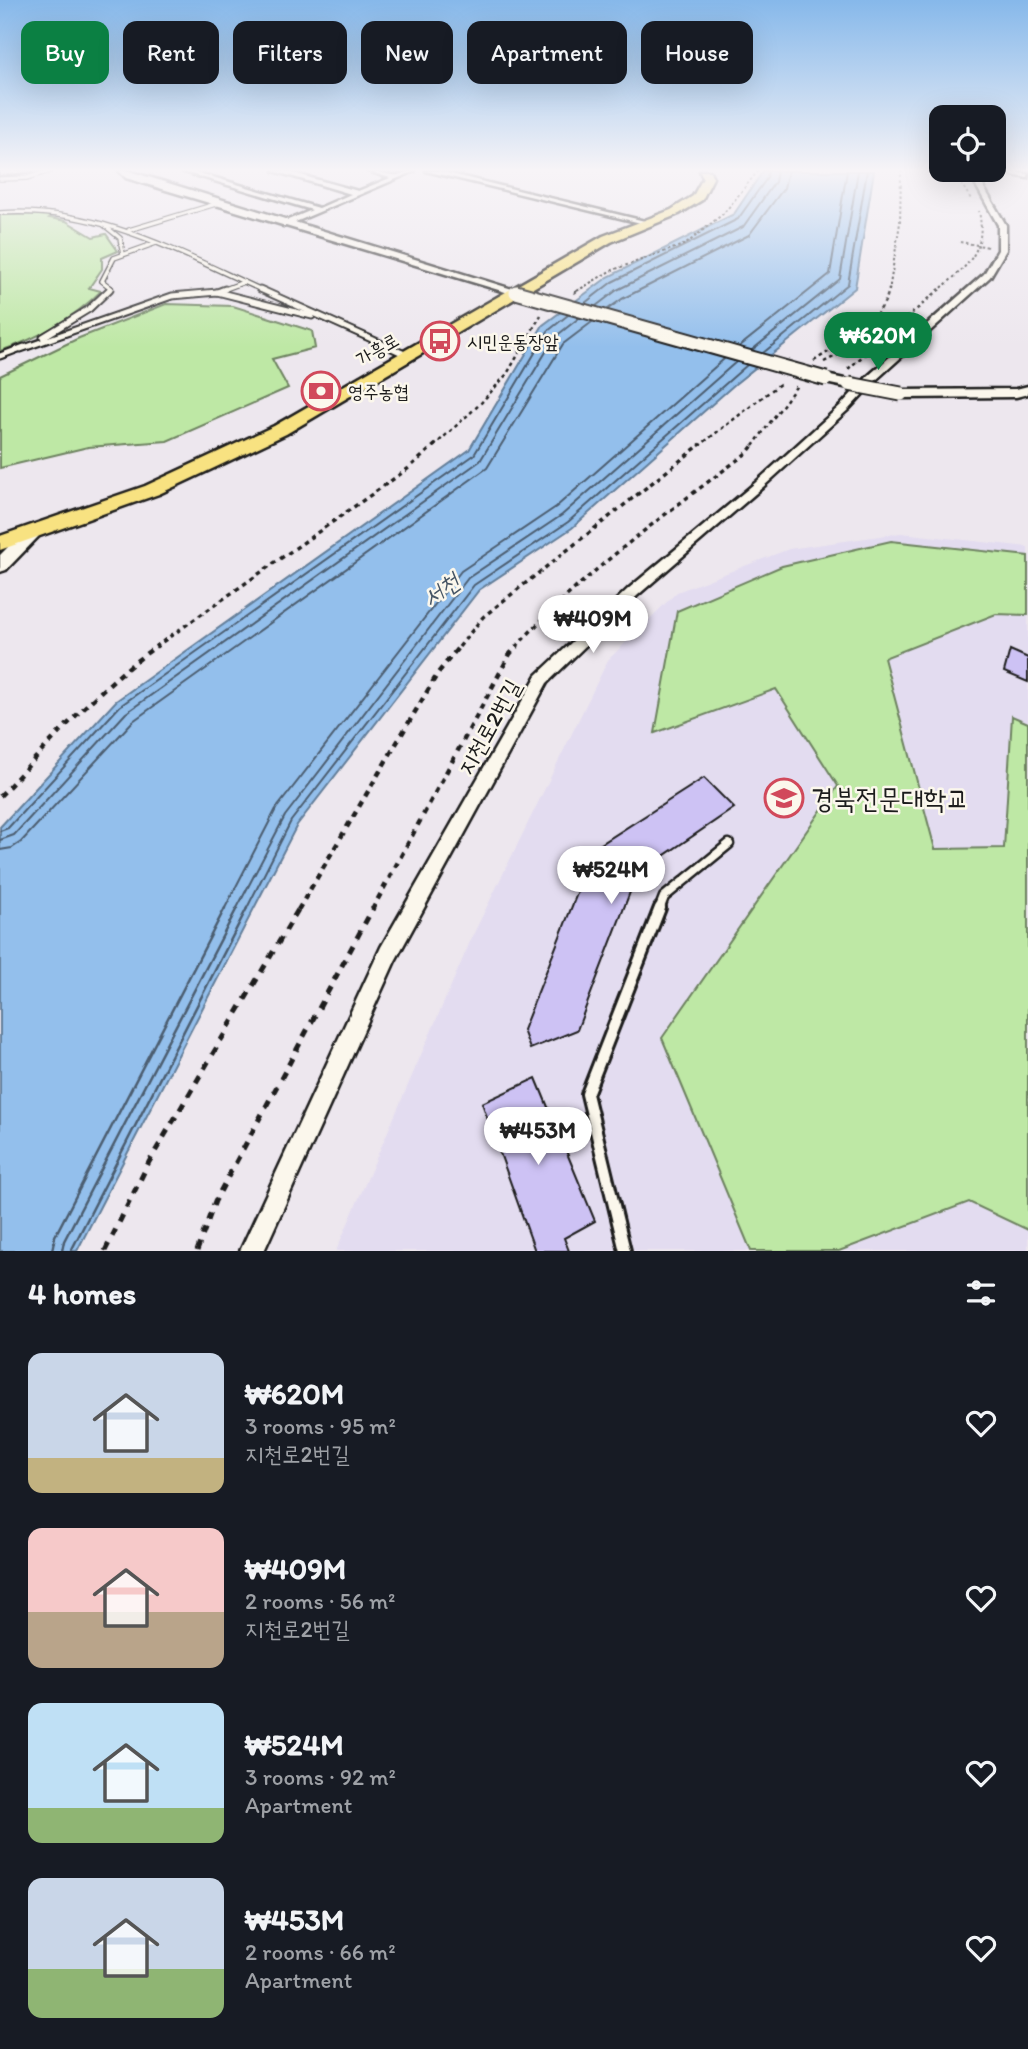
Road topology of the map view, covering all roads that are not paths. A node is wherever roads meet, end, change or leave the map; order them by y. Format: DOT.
graph roads {
  1 [pos="110,229"];
  2 [pos="304,229"];
  3 [pos="629,229"];
  4 [pos="1002,229"];
  5 [pos="128,230"];
  6 [pos="157,243"];
  7 [pos="124,254"];
  8 [pos="244,282"];
  9 [pos="217,292"];
  10 [pos="516,292"];
  11 [pos="327,319"];
  12 [pos="21,349"];
  13 [pos="0,356"];
  14 [pos="408,356"];
  15 [pos="1028,390"];
  16 [pos="32,533"];
  17 [pos="0,543"];
  18 [pos="0,566"];
  19 [pos="729,844"];
  20 [pos="252,1251"];
  21 [pos="625,1251"];
  1 -- 7 [label="lane"];
  2 -- 10 [label="main road"];
  3 -- 10 [label="main road, 가흥로"];
  4 -- 20 [label="street, 지천로2번길"];
  5 -- 6 [label="lane"];
  6 -- 7 [label="lane"];
  6 -- 8 [label="lane"];
  7 -- 12 [label="lane"];
  8 -- 9 [label="lane"];
  8 -- 11 [label="lane"];
  9 -- 11 [label="lane"];
  9 -- 12 [label="lane"];
  10 -- 14 [label="main road, 가흥로"];
  10 -- 15 [label="main road, bridge"];
  11 -- 14 [label="lane"];
  12 -- 13 [label="lane"];
  14 -- 16 [label="main road, 가흥로"];
  16 -- 17 [label="main road, 가흥로"];
  16 -- 18 [label="main road"];
  19 -- 21 [label="lane"];
}
